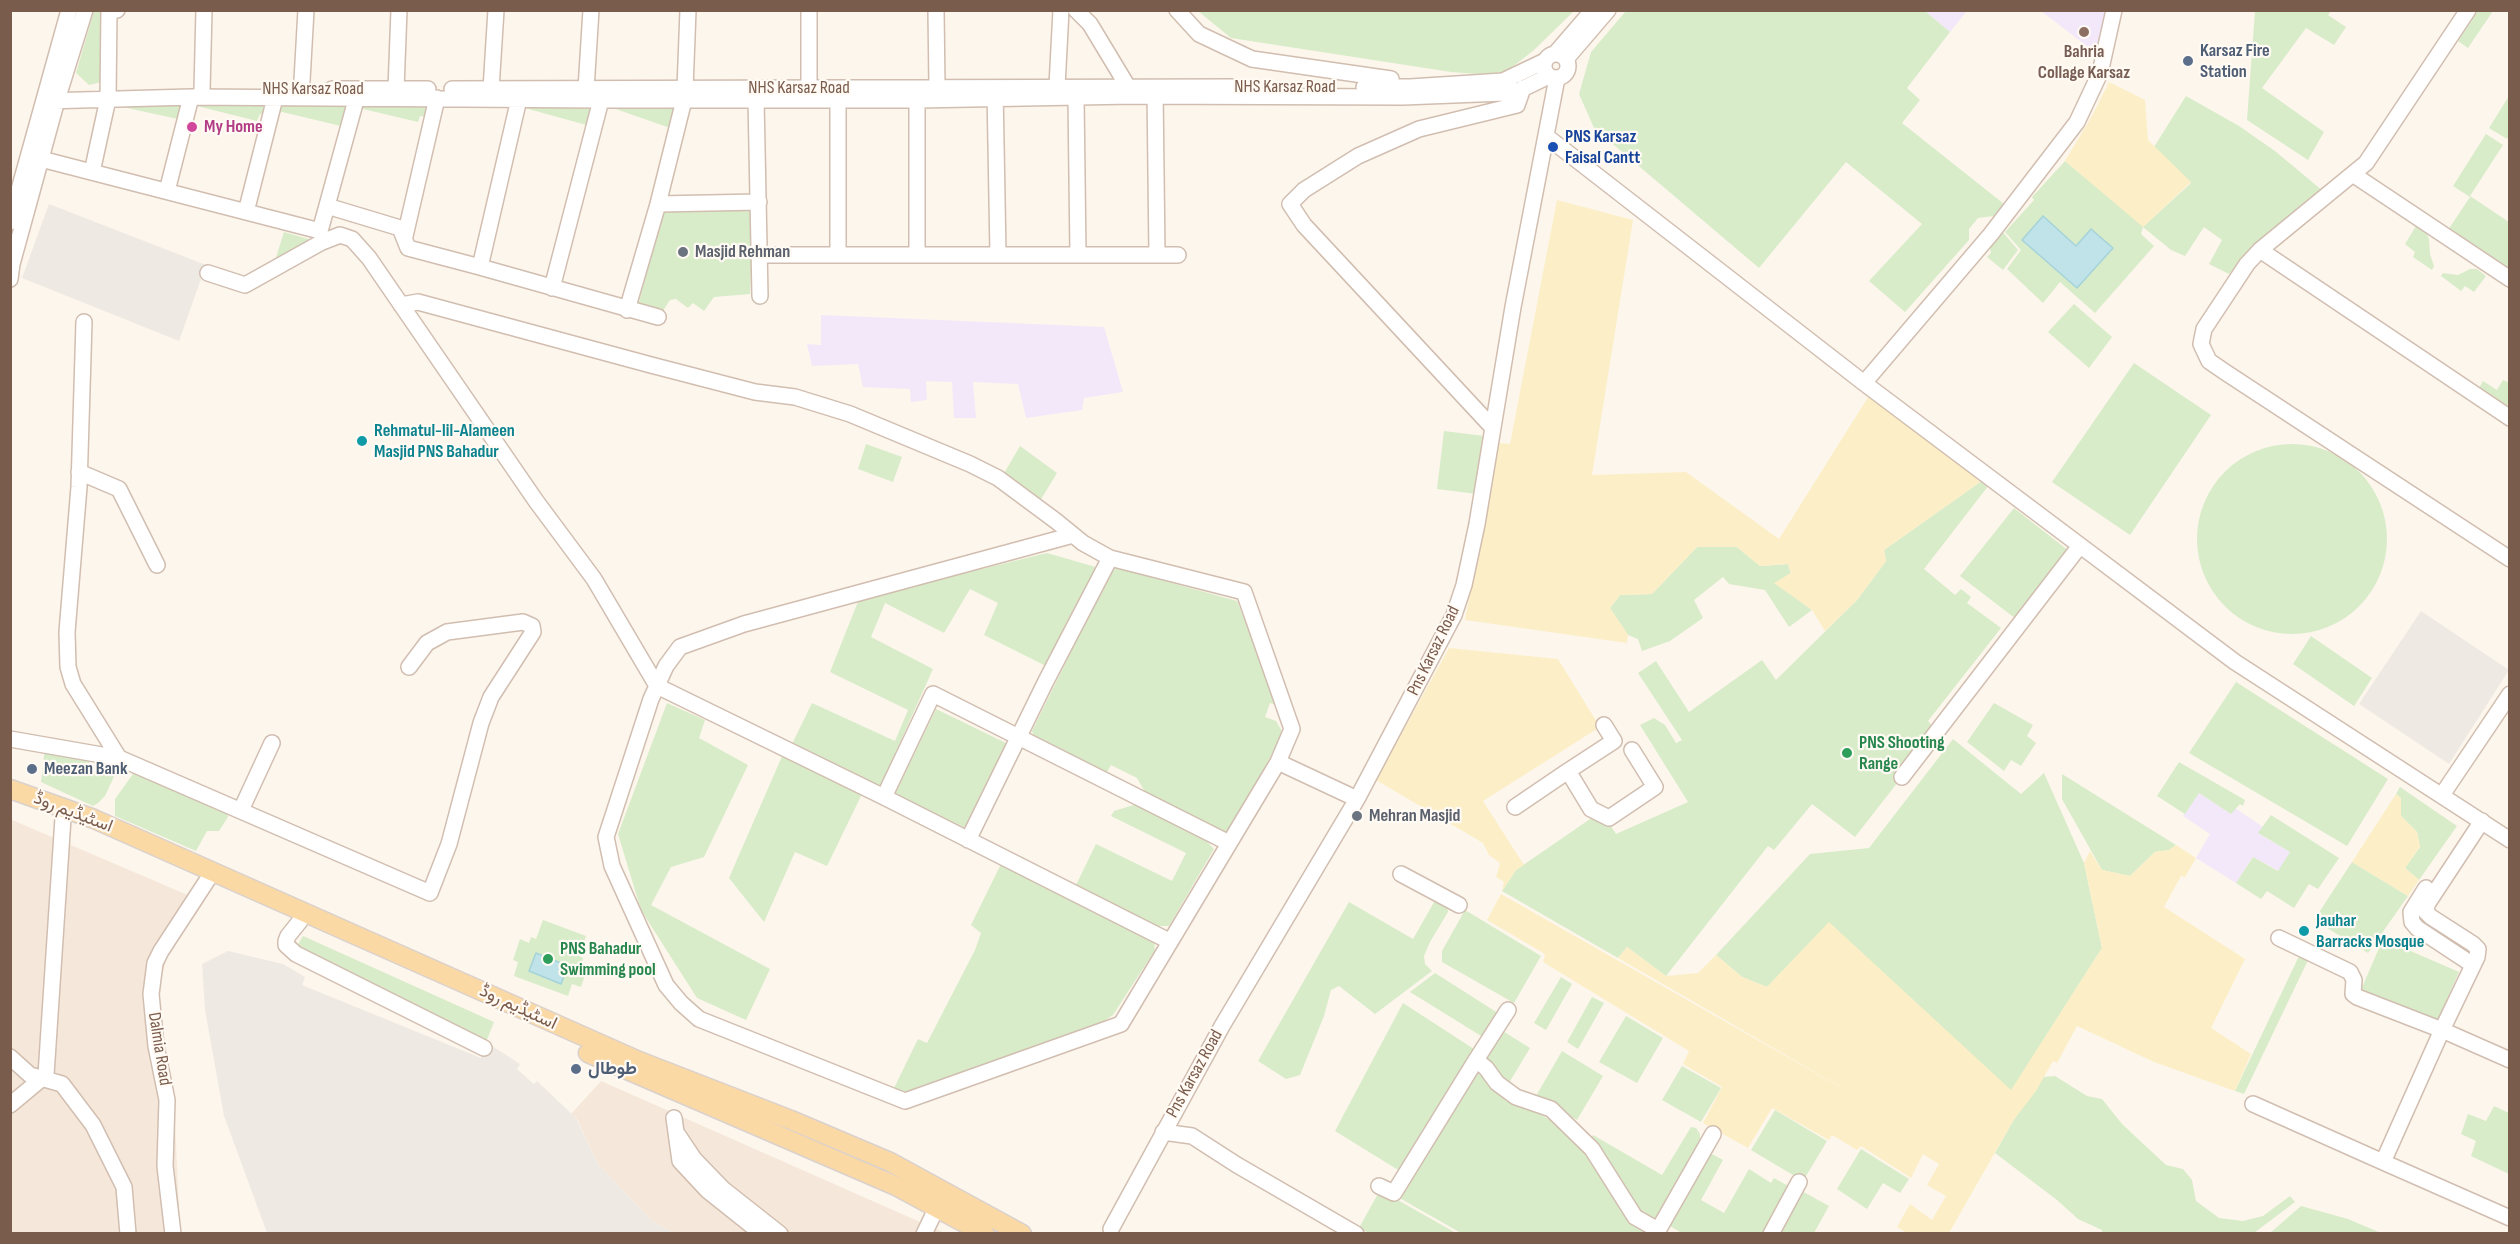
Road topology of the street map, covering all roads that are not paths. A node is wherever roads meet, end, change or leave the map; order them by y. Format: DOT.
graph roads {
  1 [pos="69,10"];
  2 [pos="85,10"];
  3 [pos="117,10"];
  4 [pos="204,10"];
  5 [pos="306,10"];
  6 [pos="399,10"];
  7 [pos="496,10"];
  8 [pos="591,10"];
  9 [pos="688,10"];
  10 [pos="809,10"];
  11 [pos="936,10"];
  12 [pos="1061,10"];
  13 [pos="1076,10"];
  14 [pos="1166,10"];
  15 [pos="1177,10"];
  16 [pos="1593,10"];
  17 [pos="1608,10"];
  18 [pos="2114,10"];
  19 [pos="2468,10"];
  20 [pos="1252,59"];
  21 [pos="1554,66"];
  22 [pos="1434,86"];
  23 [pos="937,87"];
  24 [pos="1128,87"];
  25 [pos="1523,88"];
  26 [pos="396,89"];
  27 [pos="491,89"];
  28 [pos="586,89"];
  29 [pos="995,92"];
  30 [pos="1155,92"];
  31 [pos="1334,92"];
  32 [pos="196,93"];
  33 [pos="1067,93"];
  34 [pos="108,94"];
  35 [pos="302,94"];
  36 [pos="472,94"];
  37 [pos="681,94"];
  38 [pos="723,94"];
  39 [pos="823,94"];
  40 [pos="917,94"];
  41 [pos="52,96"];
  42 [pos="275,98"];
  43 [pos="437,98"];
  44 [pos="519,99"];
  45 [pos="756,99"];
  46 [pos="356,100"];
  47 [pos="601,100"];
  48 [pos="1546,136"];
  49 [pos="41,159"];
  50 [pos="92,172"];
  51 [pos="2354,175"];
  52 [pos="167,191"];
  53 [pos="759,202"];
  54 [pos="658,204"];
  55 [pos="327,206"];
  56 [pos="246,212"];
  57 [pos="10,222"];
  58 [pos="405,236"];
  59 [pos="2260,250"];
  60 [pos="998,254"];
  61 [pos="760,255"];
  62 [pos="838,255"];
  63 [pos="917,255"];
  64 [pos="1078,255"];
  65 [pos="1157,255"];
  66 [pos="1178,255"];
  67 [pos="480,267"];
  68 [pos="208,273"];
  69 [pos="10,279"];
  70 [pos="2510,279"];
  71 [pos="552,288"];
  72 [pos="760,296"];
  73 [pos="401,305"];
  74 [pos="627,310"];
  75 [pos="658,317"];
  76 [pos="84,322"];
  77 [pos="1864,383"];
  78 [pos="2510,418"];
  79 [pos="1493,428"];
  80 [pos="79,472"];
  81 [pos="1073,534"];
  82 [pos="2079,547"];
  83 [pos="1110,558"];
  84 [pos="2510,558"];
  85 [pos="157,565"];
  86 [pos="409,667"];
  87 [pos="657,686"];
  88 [pos="2510,694"];
  89 [pos="1604,725"];
  90 [pos="1018,737"];
  91 [pos="10,739"];
  92 [pos="272,743"];
  93 [pos="1632,750"];
  94 [pos="119,758"];
  95 [pos="1278,762"];
  96 [pos="1568,771"];
  97 [pos="1902,777"];
  98 [pos="10,789"];
  99 [pos="2442,795"];
  100 [pos="884,797"];
  101 [pos="1357,799"];
  102 [pos="10,800"];
  103 [pos="1515,807"];
  104 [pos="241,810"];
  105 [pos="63,818"];
  106 [pos="2478,819"];
  107 [pos="968,840"];
  108 [pos="2510,840"];
  109 [pos="1229,843"];
  110 [pos="1401,874"];
  111 [pos="208,879"];
  112 [pos="1459,905"];
  113 [pos="300,921"];
  114 [pos="2279,938"];
  115 [pos="1169,941"];
  116 [pos="1508,1010"];
  117 [pos="2442,1030"];
  118 [pos="484,1048"];
  119 [pos="10,1057"];
  120 [pos="1476,1060"];
  121 [pos="2510,1060"];
  122 [pos="42,1079"];
  123 [pos="2253,1104"];
  124 [pos="10,1105"];
  125 [pos="1163,1132"];
  126 [pos="1713,1134"];
  127 [pos="2383,1162"];
  128 [pos="1799,1182"];
  129 [pos="1379,1186"];
  130 [pos="937,1207"];
  131 [pos="2510,1218"];
  132 [pos="1111,1228"];
  133 [pos="1657,1232"];
  134 [pos="128,1233"];
  135 [pos="172,1233"];
  136 [pos="762,1233"];
  137 [pos="780,1233"];
  138 [pos="924,1233"];
  139 [pos="985,1233"];
  140 [pos="1022,1233"];
  141 [pos="1356,1233"];
  142 [pos="1771,1233"];
  1 -- 41 [label="street"];
  2 -- 41 [label="street"];
  3 -- 34 [label="street"];
  4 -- 32 [label="street"];
  5 -- 35 [label="street"];
  6 -- 26 [label="street"];
  7 -- 27 [label="street"];
  8 -- 28 [label="street"];
  9 -- 37 [label="street"];
  10 -- 39 [label="street"];
  11 -- 23 [label="street"];
  12 -- 33 [label="street"];
  13 -- 24 [label="street"];
  14 -- 20 [label="street"];
  15 -- 20 [label="street"];
  16 -- 21 [label="street, NHS Karsaz Road"];
  17 -- 21 [label="street, NHS Karsaz Road"];
  18 -- 77 [label="street"];
  19 -- 51 [label="street"];
  20 -- 22 [label="street"];
  21 -- 22 [label="street, NHS Karsaz Road"];
  21 -- 25 [label="street, NHS Karsaz Road"];
  21 -- 48 [label="street, Pns Karsaz Road"];
  22 -- 31 [label="street, NHS Karsaz Road"];
  23 -- 29 [label="street, NHS Karsaz Road"];
  23 -- 40 [label="street, NHS Karsaz Road"];
  24 -- 30 [label="street, NHS Karsaz Road"];
  24 -- 33 [label="street, NHS Karsaz Road"];
  25 -- 31 [label="street, NHS Karsaz Road"];
  25 -- 79 [label="street"];
  26 -- 35 [label="street, NHS Karsaz Road"];
  26 -- 36 [label="street, NHS Karsaz Road"];
  27 -- 28 [label="street, NHS Karsaz Road"];
  27 -- 36 [label="street, NHS Karsaz Road"];
  28 -- 37 [label="street, NHS Karsaz Road"];
  29 -- 33 [label="street, NHS Karsaz Road"];
  29 -- 40 [label="street, NHS Karsaz Road"];
  29 -- 60 [label="street"];
  30 -- 31 [label="street, NHS Karsaz Road"];
  30 -- 33 [label="street, NHS Karsaz Road"];
  30 -- 65 [label="street"];
  32 -- 34 [label="street, NHS Karsaz Road"];
  32 -- 35 [label="street, NHS Karsaz Road"];
  32 -- 42 [label="street, NHS Karsaz Road"];
  32 -- 52 [label="street"];
  33 -- 64 [label="street"];
  34 -- 41 [label="street, NHS Karsaz Road"];
  34 -- 50 [label="street"];
  35 -- 42 [label="street, NHS Karsaz Road"];
  35 -- 46 [label="street, NHS Karsaz Road"];
  36 -- 43 [label="street, NHS Karsaz Road"];
  36 -- 44 [label="street, NHS Karsaz Road"];
  37 -- 38 [label="street, NHS Karsaz Road"];
  37 -- 47 [label="street, NHS Karsaz Road"];
  37 -- 54 [label="street"];
  38 -- 39 [label="street, NHS Karsaz Road"];
  38 -- 45 [label="street, NHS Karsaz Road"];
  39 -- 40 [label="street, NHS Karsaz Road"];
  39 -- 45 [label="street, NHS Karsaz Road"];
  39 -- 62 [label="street"];
  40 -- 63 [label="street"];
  41 -- 49 [label="street"];
  41 -- 57 [label="street"];
  42 -- 56 [label="street"];
  43 -- 46 [label="street, NHS Karsaz Road"];
  43 -- 58 [label="street"];
  44 -- 47 [label="street, NHS Karsaz Road"];
  44 -- 67 [label="street"];
  45 -- 53 [label="street"];
  46 -- 55 [label="street"];
  47 -- 71 [label="street"];
  48 -- 77 [label="street"];
  48 -- 79 [label="street, Pns Karsaz Road"];
  49 -- 50 [label="street"];
  49 -- 69 [label="street"];
  50 -- 52 [label="street"];
  51 -- 59 [label="street"];
  51 -- 70 [label="street"];
  52 -- 56 [label="street"];
  53 -- 54 [label="street"];
  53 -- 61 [label="street"];
  54 -- 74 [label="street"];
  55 -- 56 [label="street"];
  55 -- 58 [label="street"];
  58 -- 67 [label="street"];
  59 -- 78 [label="street"];
  59 -- 84 [label="street"];
  60 -- 63 [label="street"];
  60 -- 64 [label="street"];
  61 -- 62 [label="street"];
  61 -- 72 [label="street"];
  62 -- 63 [label="street"];
  64 -- 65 [label="street"];
  65 -- 66 [label="street"];
  67 -- 71 [label="street"];
  68 -- 73 [label="street"];
  71 -- 74 [label="street"];
  73 -- 81 [label="street"];
  73 -- 87 [label="street"];
  74 -- 75 [label="street"];
  76 -- 80 [label="street"];
  77 -- 82 [label="street"];
  79 -- 101 [label="street, Pns Karsaz Road"];
  80 -- 85 [label="street"];
  80 -- 94 [label="street"];
  81 -- 83 [label="street"];
  81 -- 87 [label="street"];
  82 -- 97 [label="street"];
  82 -- 99 [label="street"];
  83 -- 90 [label="street"];
  83 -- 95 [label="street"];
  86 -- 104 [label="street"];
  87 -- 100 [label="street"];
  87 -- 115 [label="street"];
  88 -- 99 [label="street"];
  89 -- 96 [label="street"];
  90 -- 100 [label="street"];
  90 -- 107 [label="street"];
  90 -- 109 [label="street"];
  91 -- 94 [label="street"];
  92 -- 104 [label="street"];
  93 -- 96 [label="street"];
  94 -- 104 [label="street"];
  95 -- 101 [label="street"];
  95 -- 109 [label="street"];
  96 -- 103 [label="street"];
  98 -- 140 [label="main road, اسٹیڈیم روڈ"];
  99 -- 106 [label="street"];
  100 -- 107 [label="street"];
  101 -- 125 [label="street, Pns Karsaz Road"];
  102 -- 105 [label="main road, اسٹیڈیم روڈ"];
  105 -- 111 [label="main road, اسٹیڈیم روڈ"];
  105 -- 122 [label="street"];
  106 -- 108 [label="street"];
  106 -- 117 [label="street"];
  107 -- 115 [label="street"];
  109 -- 115 [label="street"];
  110 -- 112 [label="street"];
  111 -- 113 [label="main road, اسٹیڈیم روڈ"];
  111 -- 135 [label="street, Dalmia Road"];
  113 -- 118 [label="street"];
  113 -- 130 [label="main road, اسٹیڈیم روڈ"];
  114 -- 117 [label="street"];
  116 -- 120 [label="street"];
  117 -- 121 [label="street"];
  117 -- 127 [label="street"];
  119 -- 122 [label="street"];
  120 -- 129 [label="street"];
  120 -- 133 [label="street"];
  122 -- 124 [label="street"];
  122 -- 134 [label="street"];
  123 -- 127 [label="street"];
  125 -- 132 [label="street, Pns Karsaz Road"];
  125 -- 141 [label="street"];
  126 -- 133 [label="street"];
  127 -- 131 [label="street"];
  128 -- 142 [label="street"];
  130 -- 138 [label="street"];
  130 -- 139 [label="main road, اسٹیڈیم روڈ"];
  136 -- 137 [label="street"];
}
